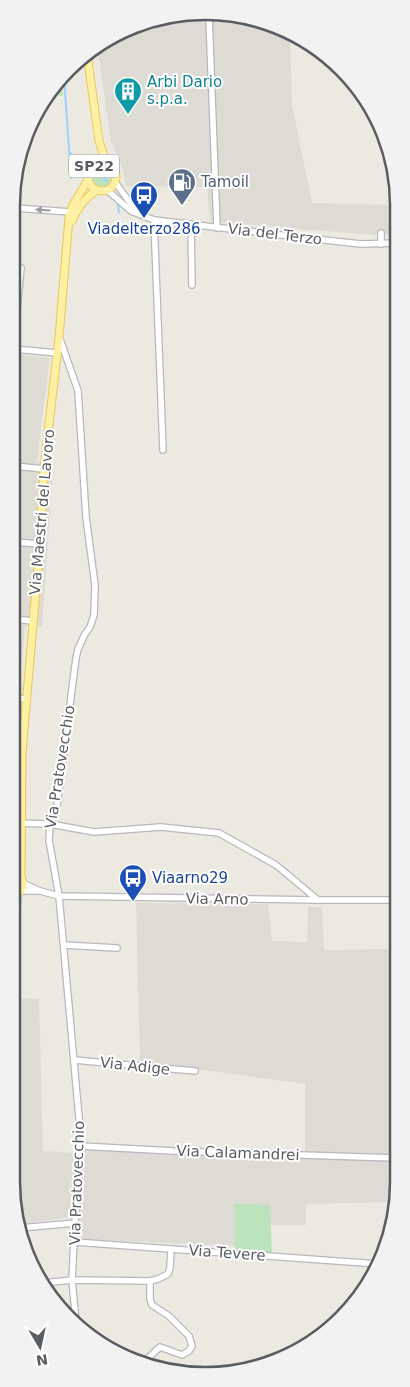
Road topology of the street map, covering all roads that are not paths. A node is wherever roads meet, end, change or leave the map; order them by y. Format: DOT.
graph roads {
  1 [pos="209,20"];
  2 [pos="88,62"];
  3 [pos="99,141"];
  4 [pos="96,164"];
  5 [pos="107,164"];
  6 [pos="88,180"];
  7 [pos="115,182"];
  8 [pos="97,190"];
  9 [pos="107,190"];
  10 [pos="20,208"];
  11 [pos="71,212"];
  12 [pos="145,217"];
  13 [pos="154,220"];
  14 [pos="191,224"];
  15 [pos="217,228"];
  16 [pos="68,231"];
  17 [pos="381,233"];
  18 [pos="390,243"];
  19 [pos="382,244"];
  20 [pos="21,268"];
  21 [pos="20,279"];
  22 [pos="192,285"];
  23 [pos="59,337"];
  24 [pos="20,350"];
  25 [pos="57,353"];
  26 [pos="163,450"];
  27 [pos="20,467"];
  28 [pos="44,469"];
  29 [pos="20,542"];
  30 [pos="40,544"];
  31 [pos="20,620"];
  32 [pos="33,621"];
  33 [pos="20,698"];
  34 [pos="27,699"];
  35 [pos="22,823"];
  36 [pos="50,824"];
  37 [pos="20,853"];
  38 [pos="22,880"];
  39 [pos="20,885"];
  40 [pos="40,891"];
  41 [pos="20,893"];
  42 [pos="59,896"];
  43 [pos="318,900"];
  44 [pos="390,900"];
  45 [pos="64,945"];
  46 [pos="117,948"];
  47 [pos="74,1060"];
  48 [pos="195,1071"];
  49 [pos="81,1146"];
  50 [pos="390,1158"];
  51 [pos="75,1223"];
  52 [pos="26,1227"];
  53 [pos="75,1242"];
  54 [pos="171,1249"];
  55 [pos="371,1264"];
  56 [pos="72,1280"];
  57 [pos="150,1281"];
  58 [pos="50,1282"];
  59 [pos="75,1314"];
  60 [pos="148,1358"];
  1 -- 15 [label="street"];
  2 -- 3 [label="main road, SP22"];
  3 -- 4 [label="main road, SP22"];
  3 -- 5 [label="main road, SP22"];
  4 -- 5 [label="main road, SP22"];
  4 -- 6 [label="main road, SP22"];
  5 -- 7 [label="main road, SP22"];
  6 -- 8 [label="main road, SP22"];
  6 -- 11 [label="main road"];
  7 -- 9 [label="main road, SP22"];
  7 -- 12 [label="street"];
  8 -- 9 [label="main road, SP22"];
  8 -- 16 [label="main road"];
  9 -- 12 [label="street"];
  11 -- 10 [label="street, one-way"];
  11 -- 16 [label="main road"];
  12 -- 13 [label="street, Via del Terzo"];
  13 -- 14 [label="street, Via del Terzo"];
  13 -- 26 [label="street"];
  14 -- 15 [label="street, Via del Terzo"];
  14 -- 22 [label="street"];
  15 -- 19 [label="street, Via del Terzo"];
  16 -- 23 [label="main road, Via Maestri del Lavoro"];
  17 -- 19 [label="street"];
  18 -- 19 [label="street, Via del Terzo"];
  20 -- 21 [label="street"];
  23 -- 25 [label="main road, Via Maestri del Lavoro"];
  23 -- 36 [label="street, Via Pratovecchio"];
  24 -- 25 [label="street"];
  25 -- 28 [label="main road, Via Maestri del Lavoro"];
  27 -- 28 [label="street"];
  28 -- 30 [label="main road, Via Maestri del Lavoro"];
  29 -- 30 [label="street"];
  30 -- 32 [label="main road, Via Maestri del Lavoro"];
  31 -- 32 [label="street"];
  32 -- 34 [label="main road, Via Maestri del Lavoro"];
  33 -- 34 [label="street"];
  34 -- 35 [label="main road, Via Maestri del Lavoro"];
  35 -- 36 [label="street"];
  35 -- 37 [label="main road, Via Maestri del Lavoro"];
  36 -- 42 [label="street, Via Pratovecchio"];
  36 -- 43 [label="street"];
  37 -- 38 [label="main road, Via Maestri del Lavoro"];
  38 -- 39 [label="main road, Via Maestri del Lavoro"];
  38 -- 40 [label="street, Via Arno"];
  40 -- 41 [label="street, Via Arno"];
  40 -- 42 [label="street, Via Arno"];
  42 -- 43 [label="street, Via Arno"];
  42 -- 45 [label="street, Via Pratovecchio"];
  43 -- 44 [label="street, Via Arno"];
  45 -- 46 [label="street"];
  45 -- 47 [label="street, Via Pratovecchio"];
  47 -- 48 [label="street, Via Adige"];
  47 -- 49 [label="street, Via Pratovecchio"];
  49 -- 50 [label="street, Via Calamandrei"];
  49 -- 51 [label="street, Via Pratovecchio"];
  51 -- 52 [label="street"];
  51 -- 53 [label="street, Via Pratovecchio"];
  53 -- 54 [label="street, Via Tevere"];
  53 -- 56 [label="street, Via Pratovecchio"];
  54 -- 55 [label="street, Via Tevere"];
  54 -- 57 [label="street"];
  56 -- 57 [label="street"];
  56 -- 58 [label="street"];
  56 -- 59 [label="street, Via Pratovecchio"];
  57 -- 60 [label="street"];
}
